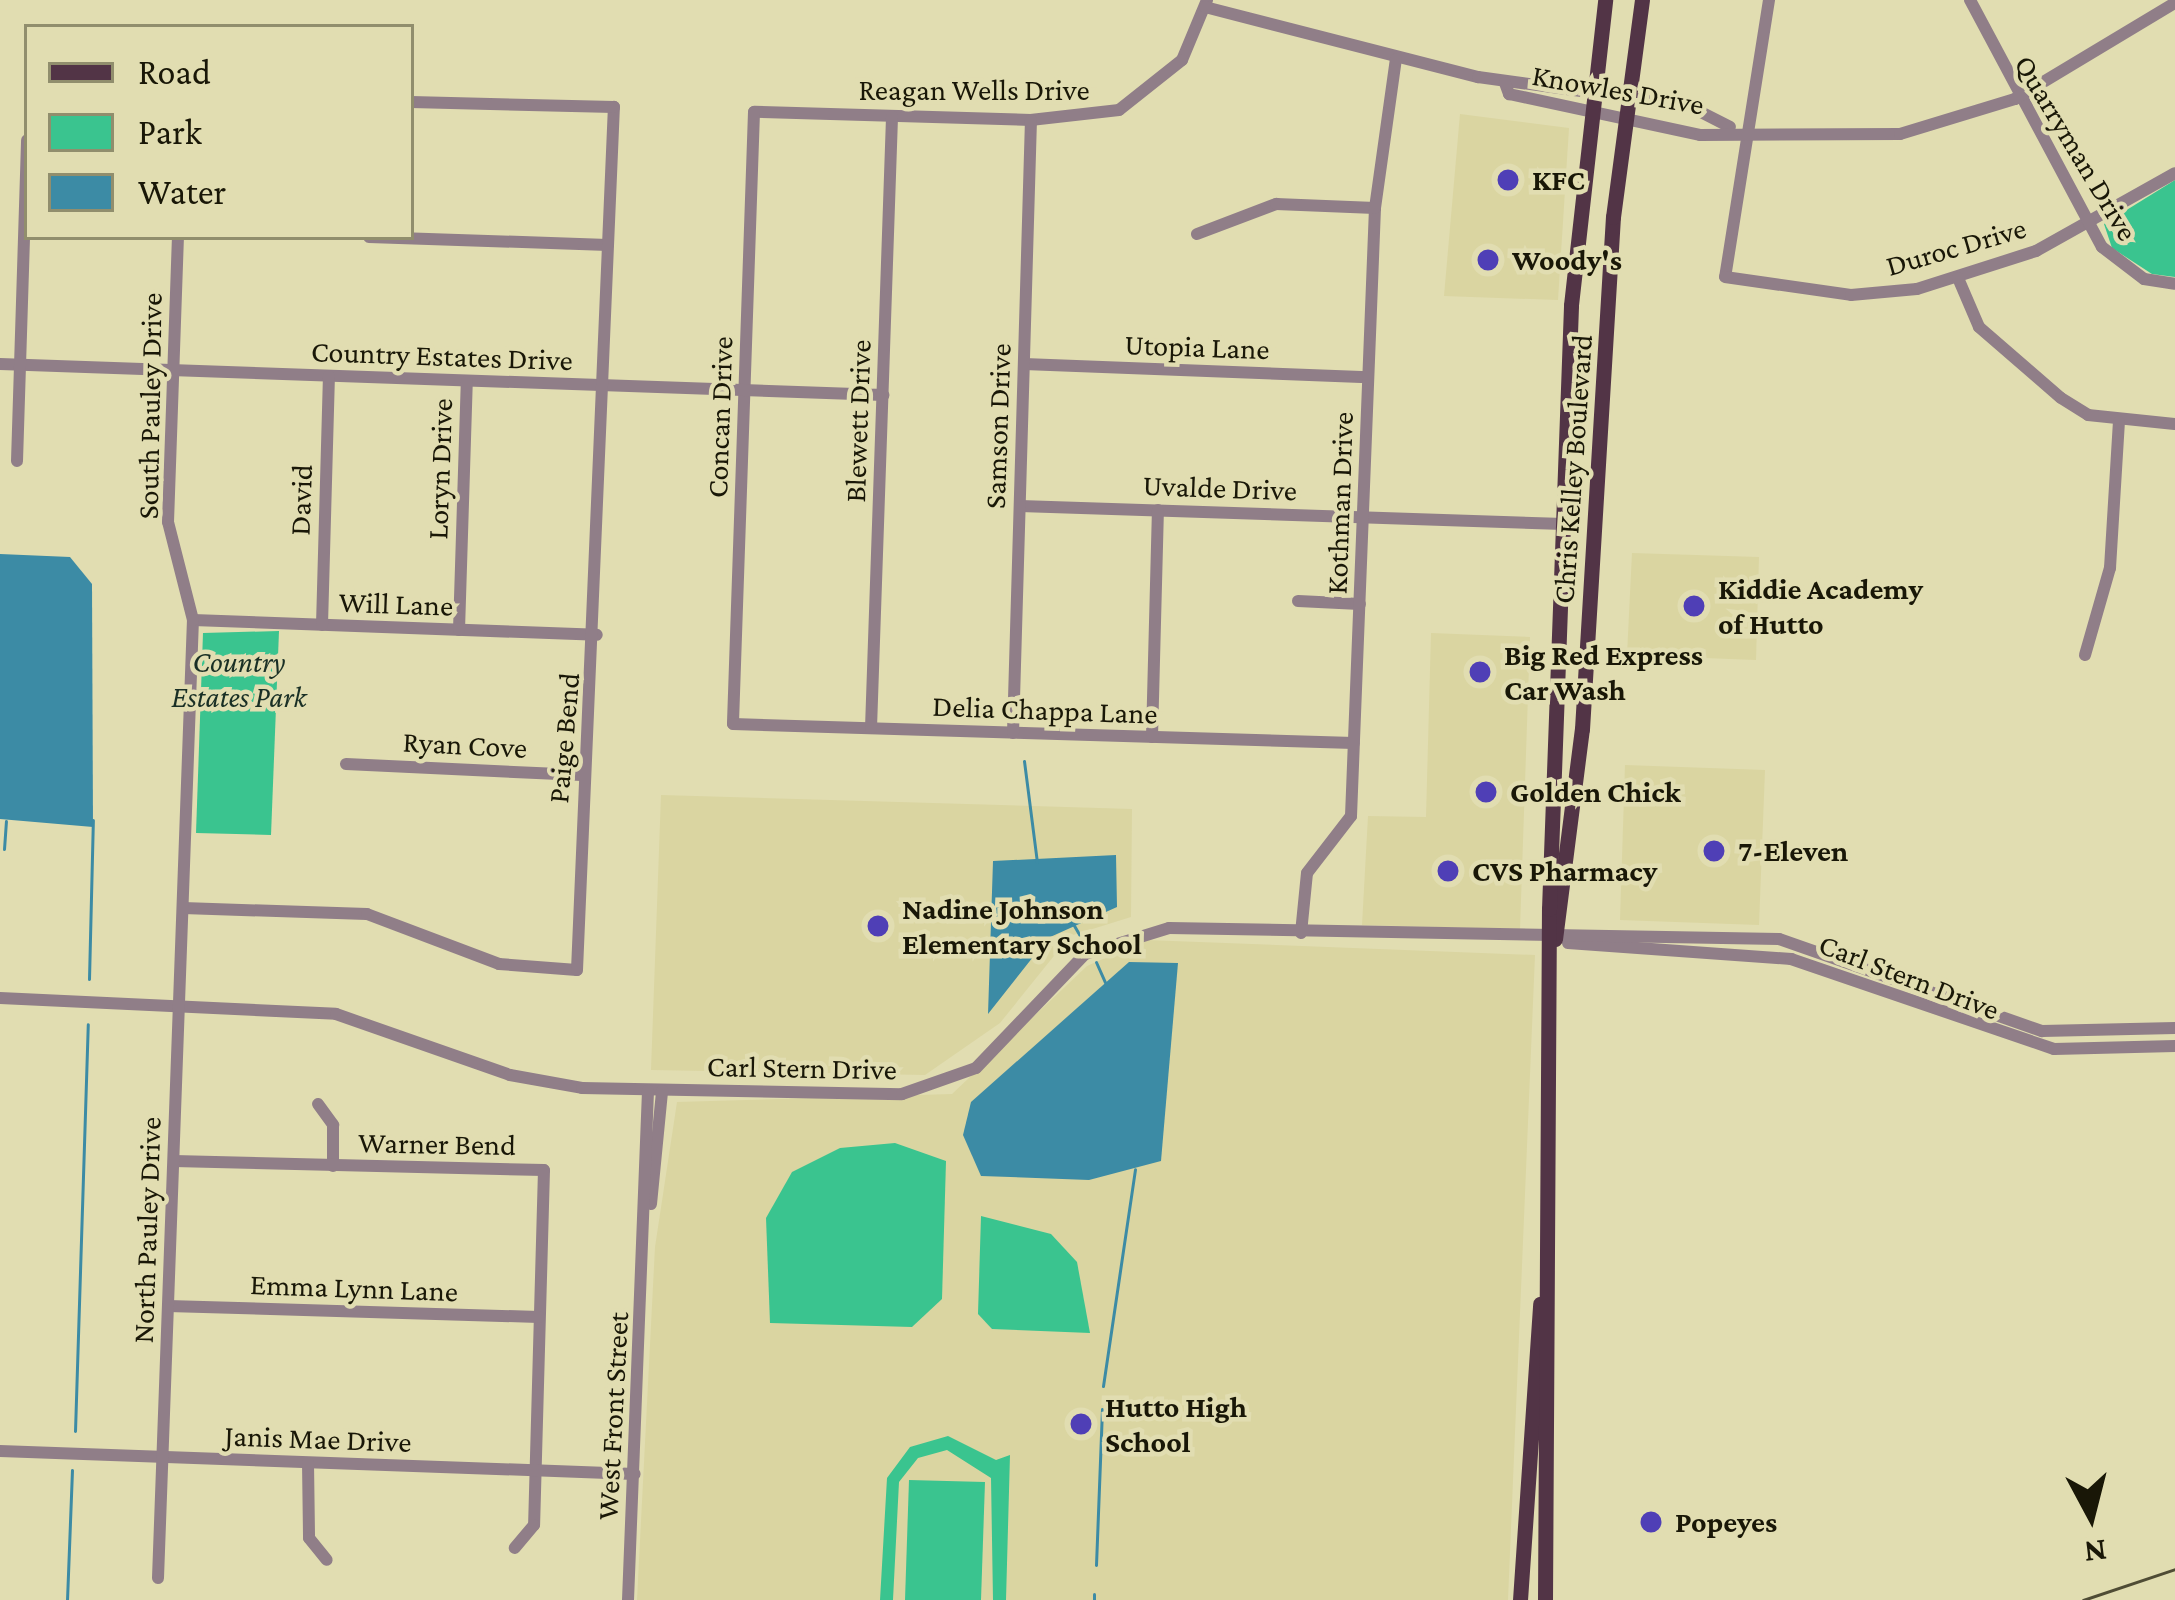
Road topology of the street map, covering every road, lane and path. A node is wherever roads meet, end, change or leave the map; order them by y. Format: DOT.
graph roads {
  1 [pos="1605,0"];
  2 [pos="1642,0"];
  3 [pos="1769,0"];
  4 [pos="1970,0"];
  5 [pos="1206,3"];
  6 [pos="2175,3"];
  7 [pos="1396,59"];
  8 [pos="2015,99"];
  9 [pos="414,102"];
  10 [pos="1587,103"];
  11 [pos="1624,110"];
  12 [pos="754,112"];
  13 [pos="892,116"];
  14 [pos="1031,120"];
  15 [pos="1736,127"];
  16 [pos="2175,173"];
  17 [pos="1375,208"];
  18 [pos="2089,223"];
  19 [pos="1197,234"];
  20 [pos="24,236"];
  21 [pos="414,239"];
  22 [pos="178,240"];
  23 [pos="608,245"];
  24 [pos="1958,278"];
  25 [pos="2175,284"];
  26 [pos="0,364"];
  27 [pos="20,364"];
  28 [pos="1024,364"];
  29 [pos="172,370"];
  30 [pos="329,376"];
  31 [pos="1368,377"];
  32 [pos="467,381"];
  33 [pos="605,386"];
  34 [pos="745,390"];
  35 [pos="883,395"];
  36 [pos="2119,422"];
  37 [pos="2175,424"];
  38 [pos="17,461"];
  39 [pos="1020,506"];
  40 [pos="1158,510"];
  41 [pos="1363,517"];
  42 [pos="1564,524"];
  43 [pos="1298,602"];
  44 [pos="1360,604"];
  45 [pos="193,620"];
  46 [pos="322,625"];
  47 [pos="459,630"];
  48 [pos="597,635"];
  49 [pos="2085,656"];
  50 [pos="734,724"];
  51 [pos="871,728"];
  52 [pos="1013,733"];
  53 [pos="1152,737"];
  54 [pos="1354,743"];
  55 [pos="346,764"];
  56 [pos="582,775"];
  57 [pos="183,908"];
  58 [pos="1301,933"];
  59 [pos="1555,940"];
  60 [pos="0,998"];
  61 [pos="180,1005"];
  62 [pos="2175,1028"];
  63 [pos="2175,1046"];
  64 [pos="655,1090"];
  65 [pos="318,1104"];
  66 [pos="174,1161"];
  67 [pos="333,1166"];
  68 [pos="1544,1281"];
  69 [pos="168,1306"];
  70 [pos="539,1317"];
  71 [pos="0,1451"];
  72 [pos="162,1457"];
  73 [pos="308,1463"];
  74 [pos="535,1470"];
  75 [pos="635,1474"];
  76 [pos="515,1548"];
  77 [pos="327,1560"];
  78 [pos="158,1578"];
  79 [pos="628,1600"];
  80 [pos="1520,1600"];
  81 [pos="1545,1600"];
  1 -- 10 [label="main road, Chris Kelley Boulevard"];
  2 -- 11 [label="main road, Chris Kelley Boulevard"];
  3 -- 15 [label="street, Duroc Drive"];
  4 -- 8 [label="street, Quarryman Drive"];
  5 -- 7 [label="street, Knowles Drive"];
  5 -- 14 [label="street, Reagan Wells Drive"];
  6 -- 8 [label="street, Knowles Drive"];
  7 -- 10 [label="street, Knowles Drive"];
  7 -- 17 [label="street, Kothman Drive"];
  8 -- 15 [label="street, Knowles Drive"];
  8 -- 18 [label="street, Quarryman Drive"];
  9 -- 23 [label="street, Paige Bend"];
  10 -- 11 [label="street, Knowles Drive"];
  10 -- 42 [label="main road, Chris Kelley Boulevard"];
  11 -- 15 [label="street, Knowles Drive"];
  11 -- 15 [label="street, Knowles Drive"];
  11 -- 59 [label="main road, Chris Kelley Boulevard"];
  12 -- 13 [label="street, Reagan Wells Drive"];
  12 -- 34 [label="street, Concan Drive"];
  13 -- 14 [label="street, Reagan Wells Drive"];
  13 -- 35 [label="street, Blewett Drive"];
  14 -- 28 [label="street, Samson Drive"];
  15 -- 24 [label="street, Duroc Drive"];
  16 -- 18 [label="street, Duroc Drive"];
  17 -- 19 [label="street"];
  17 -- 31 [label="street, Kothman Drive"];
  18 -- 24 [label="street, Duroc Drive"];
  18 -- 25 [label="street, Quarryman Drive"];
  20 -- 27 [label="street"];
  21 -- 23 [label="street"];
  22 -- 29 [label="street, South Pauley Drive"];
  23 -- 33 [label="street, Paige Bend"];
  24 -- 36 [label="street"];
  26 -- 27 [label="street, Country Estates Drive"];
  27 -- 29 [label="street, Country Estates Drive"];
  27 -- 38 [label="street"];
  28 -- 31 [label="street, Utopia Lane"];
  28 -- 39 [label="street, Samson Drive"];
  29 -- 30 [label="street, Country Estates Drive"];
  29 -- 45 [label="street, South Pauley Drive"];
  30 -- 32 [label="street, Country Estates Drive"];
  30 -- 46 [label="street, David"];
  31 -- 41 [label="street, Kothman Drive"];
  32 -- 33 [label="street, Country Estates Drive"];
  32 -- 47 [label="street, Loryn Drive"];
  33 -- 34 [label="street, Country Estates Drive"];
  33 -- 48 [label="street, Paige Bend"];
  34 -- 35 [label="street, Country Estates Drive"];
  34 -- 50 [label="street, Concan Drive"];
  35 -- 51 [label="street, Blewett Drive"];
  36 -- 37 [label="street"];
  36 -- 49 [label="street"];
  39 -- 40 [label="street, Uvalde Drive"];
  39 -- 52 [label="street, Samson Drive"];
  40 -- 41 [label="street, Uvalde Drive"];
  40 -- 53 [label="street"];
  41 -- 42 [label="street, Uvalde Drive"];
  41 -- 44 [label="street, Kothman Drive"];
  42 -- 59 [label="main road, Chris Kelley Boulevard"];
  43 -- 44 [label="street"];
  44 -- 54 [label="street, Kothman Drive"];
  45 -- 46 [label="street, Will Lane"];
  45 -- 57 [label="street, South Pauley Drive"];
  46 -- 47 [label="street, Will Lane"];
  47 -- 48 [label="street, Will Lane"];
  48 -- 56 [label="street, Paige Bend"];
  50 -- 51 [label="street, Delia Chappa Lane"];
  51 -- 52 [label="street, Delia Chappa Lane"];
  52 -- 53 [label="street, Delia Chappa Lane"];
  53 -- 54 [label="street, Delia Chappa Lane"];
  54 -- 58 [label="street, Kothman Drive"];
  55 -- 56 [label="street, Ryan Cove"];
  56 -- 57 [label="street, Paige Bend"];
  57 -- 61 [label="street, South Pauley Drive"];
  58 -- 59 [label="street, Carl Stern Drive"];
  58 -- 64 [label="street, Carl Stern Drive"];
  59 -- 62 [label="street, Carl Stern Drive"];
  59 -- 63 [label="street, Carl Stern Drive"];
  59 -- 68 [label="main road, Chris Kelley Boulevard"];
  60 -- 61 [label="street, Carl Stern Drive"];
  61 -- 64 [label="street, Carl Stern Drive"];
  61 -- 66 [label="street, North Pauley Drive"];
  64 -- 75 [label="street, West Front Street"];
  65 -- 67 [label="street"];
  66 -- 67 [label="street, Warner Bend"];
  66 -- 69 [label="street, North Pauley Drive"];
  67 -- 70 [label="street, Warner Bend"];
  68 -- 80 [label="main road, Chris Kelley Boulevard"];
  68 -- 81 [label="main road, Chris Kelley Boulevard"];
  69 -- 70 [label="street, Emma Lynn Lane"];
  69 -- 72 [label="street, North Pauley Drive"];
  70 -- 74 [label="street, Warner Bend"];
  71 -- 72 [label="street, Janis Mae Drive"];
  72 -- 73 [label="street, Janis Mae Drive"];
  72 -- 78 [label="street, North Pauley Drive"];
  73 -- 74 [label="street, Janis Mae Drive"];
  73 -- 77 [label="street"];
  74 -- 75 [label="street, Janis Mae Drive"];
  74 -- 76 [label="street, Warner Bend"];
  75 -- 79 [label="street, West Front Street"];
}
